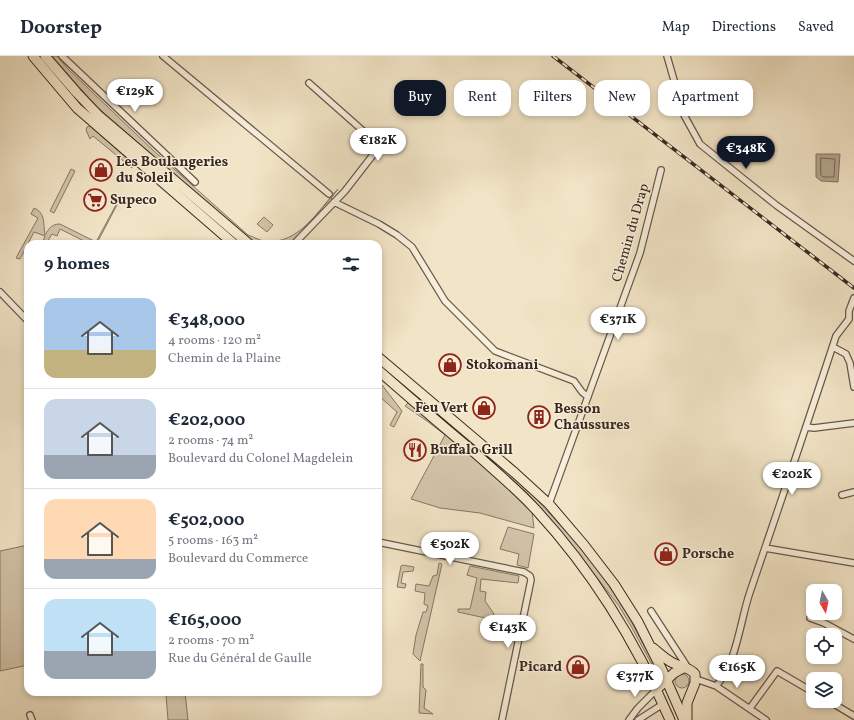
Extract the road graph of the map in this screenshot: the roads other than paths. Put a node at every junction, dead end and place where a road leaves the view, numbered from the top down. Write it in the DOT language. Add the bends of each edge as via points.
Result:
graph roads {
  1 [pos="33,56"];
  2 [pos="45,56"];
  3 [pos="62,56"];
  4 [pos="163,56"];
  5 [pos="667,56"];
  6 [pos="309,83"];
  7 [pos="661,170"];
  8 [pos="195,182"];
  9 [pos="329,194"];
  10 [pos="334,202"];
  11 [pos="229,240"];
  12 [pos="244,240"];
  13 [pos="298,240"];
  14 [pos="854,261"];
  15 [pos="0,292"];
  16 [pos="854,298"];
  17 [pos="24,316"];
  18 [pos="852,319"];
  19 [pos="833,347"];
  20 [pos="382,360"];
  21 [pos="382,373"];
  22 [pos="854,387"];
  23 [pos="588,397"];
  24 [pos="854,423"];
  25 [pos="806,427"];
  26 [pos="854,492"];
  27 [pos="842,494"];
  28 [pos="549,504"];
  29 [pos="382,543"];
  30 [pos="765,548"];
  31 [pos="854,563"];
  32 [pos="650,611"];
  33 [pos="816,620"];
  34 [pos="854,639"];
  35 [pos="650,646"];
  36 [pos="686,668"];
  37 [pos="667,681"];
  38 [pos="695,683"];
  39 [pos="716,686"];
  40 [pos="806,688"];
  41 [pos="656,690"];
  42 [pos="674,697"];
  43 [pos="663,704"];
  44 [pos="750,708"];
  45 [pos="841,708"];
  46 [pos="854,716"];
  47 [pos="502,720"];
  48 [pos="629,720"];
  49 [pos="638,720"];
  50 [pos="670,720"];
  51 [pos="685,720"];
  52 [pos="766,720"];
  1 -- 11 [label="main road" via="77,108"];
  2 -- 12 [label="main road" via="99,116"];
  3 -- 8 [label="street"];
  4 -- 9 [label="street"];
  5 -- 14 [label="street" via="684,115 700,144 776,205"];
  6 -- 10 [label="street" via="370,137 376,151"];
  7 -- 23 [label="street, Chemin du Drap" via="640,253"];
  10 -- 13 [label="street"];
  10 -- 23 [label="street" via="379,224 412,247 445,301 495,351 574,381"];
  15 -- 17 [label="street"];
  16 -- 18 [label="street" via="850,311"];
  18 -- 19 [label="street" via="836,336"];
  19 -- 22 [label="street" via="846,354"];
  19 -- 25 [label="street"];
  20 -- 28 [label="main road"];
  21 -- 41 [label="main road" via="537,510 602,592"];
  23 -- 28 [label="street, Chemin du Drap"];
  24 -- 25 [label="street"];
  25 -- 30 [label="street"];
  26 -- 27 [label="street"];
  28 -- 35 [label="main road" via="614,584"];
  29 -- 47 [label="street" via="524,572 530,576"];
  30 -- 31 [label="street"];
  30 -- 39 [label="street" via="747,600 736,648"];
  32 -- 36 [label="street"];
  33 -- 34 [label="street"];
  35 -- 36 [label="main road" via="668,661"];
  35 -- 37 [label="main road"];
  36 -- 37 [label="main road" via="674,673"];
  36 -- 38 [label="main road" via="695,674"];
  37 -- 41 [label="main road"];
  37 -- 42 [label="main road"];
  38 -- 39 [label="street"];
  38 -- 42 [label="main road"];
  38 -- 51 [label="main road" via="687,703"];
  39 -- 44 [label="street"];
  40 -- 44 [label="street" via="777,671"];
  41 -- 43 [label="main road"];
  41 -- 48 [label="street"];
  42 -- 43 [label="main road"];
  42 -- 51 [label="main road"];
  43 -- 49 [label="street"];
  43 -- 50 [label="main road"];
  44 -- 52 [label="street"];
  45 -- 46 [label="street"];
}
